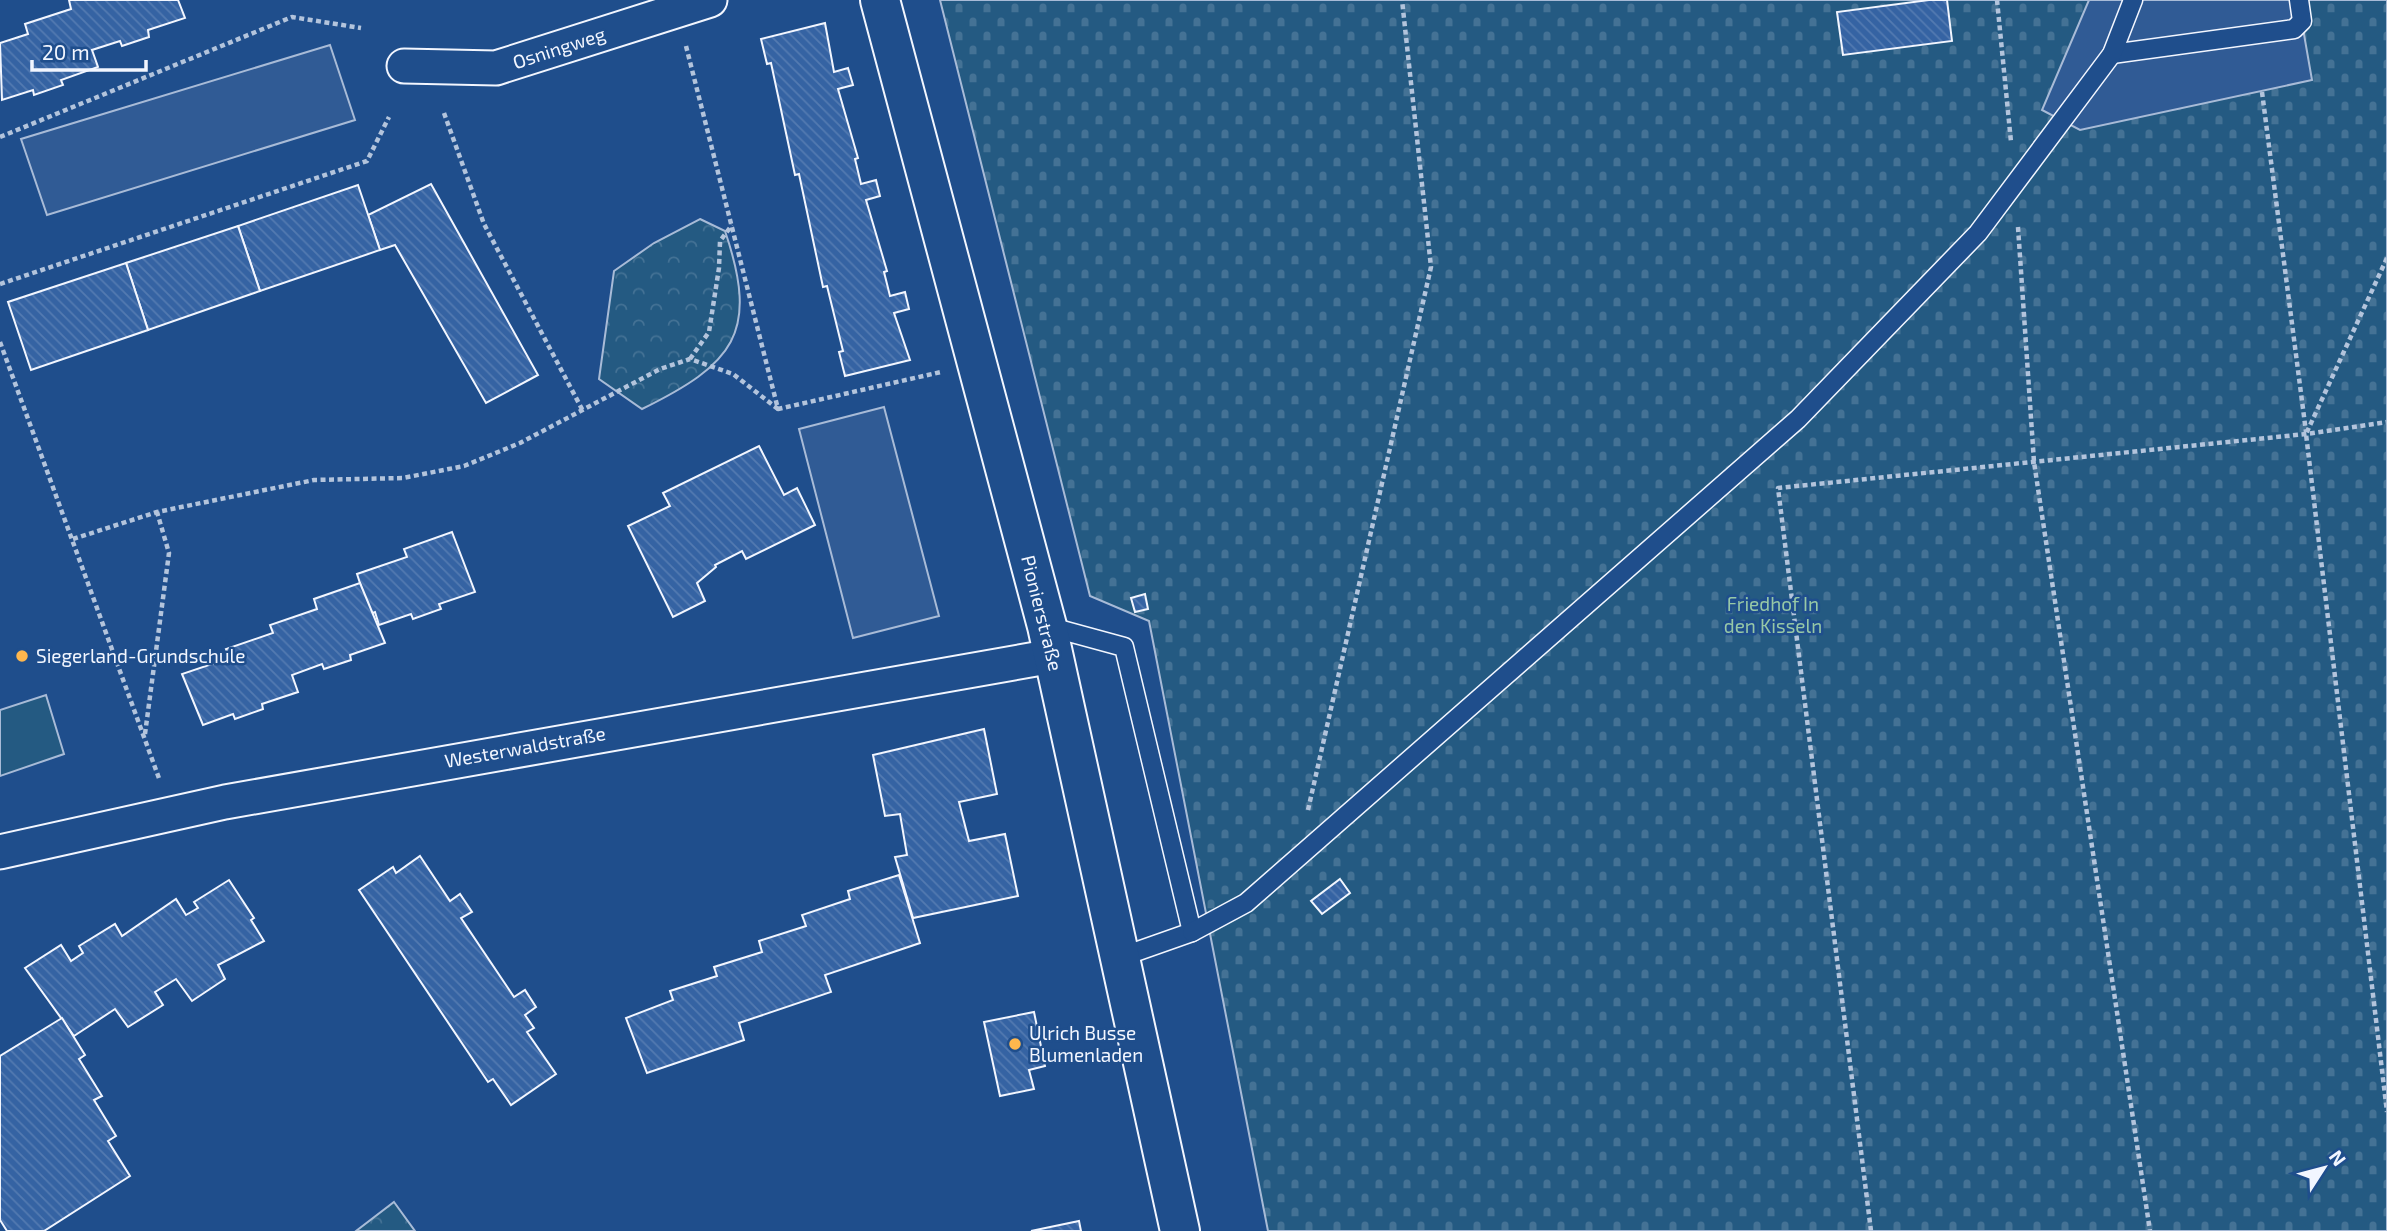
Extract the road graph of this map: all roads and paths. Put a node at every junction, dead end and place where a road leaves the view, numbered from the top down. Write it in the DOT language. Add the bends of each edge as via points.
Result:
graph roads {
  1 [pos="710,0"];
  2 [pos="880,0"];
  3 [pos="1402,0"];
  4 [pos="1997,0"];
  5 [pos="2133,0"];
  6 [pos="2299,0"];
  7 [pos="361,28"];
  8 [pos="684,36"];
  9 [pos="2112,54"];
  10 [pos="404,66"];
  11 [pos="2262,92"];
  12 [pos="444,113"];
  13 [pos="389,117"];
  14 [pos="0,137"];
  15 [pos="2015,186"];
  16 [pos="732,225"];
  17 [pos="2387,258"];
  18 [pos="0,284"];
  19 [pos="0,342"];
  20 [pos="690,359"];
  21 [pos="945,371"];
  22 [pos="778,409"];
  23 [pos="583,411"];
  24 [pos="2387,422"];
  25 [pos="2306,434"];
  26 [pos="2034,462"];
  27 [pos="157,512"];
  28 [pos="74,539"];
  29 [pos="1050,641"];
  30 [pos="145,734"];
  31 [pos="160,781"];
  32 [pos="0,852"];
  33 [pos="1297,858"];
  34 [pos="1192,932"];
  35 [pos="1121,957"];
  36 [pos="2387,1112"];
  37 [pos="1180,1231"];
  38 [pos="1871,1231"];
  39 [pos="2150,1231"];
  1 -- 10 [label="street, Osningweg" via="496,68"];
  2 -- 29 [label="street, Pionierstraße"];
  3 -- 33 [label="path" via="1432,267"];
  4 -- 15 [label="path"];
  5 -- 9 [label="lane"];
  6 -- 9 [label="lane" via="2302,21 2294,29"];
  7 -- 14 [label="path" via="292,18"];
  8 -- 16 [label="path"];
  9 -- 15 [label="lane"];
  11 -- 25 [label="path"];
  12 -- 23 [label="path" via="484,224"];
  13 -- 18 [label="path" via="367,162"];
  15 -- 26 [label="path"];
  15 -- 33 [label="lane" via="1979,233 1798,419"];
  16 -- 20 [label="path" via="720,241 709,332"];
  16 -- 22 [label="path"];
  17 -- 25 [label="path"];
  19 -- 28 [label="path"];
  20 -- 22 [label="path" via="733,374"];
  20 -- 23 [label="path" via="660,369"];
  21 -- 22 [label="path"];
  23 -- 27 [label="path" via="464,467 403,478 314,480"];
  24 -- 25 [label="path"];
  25 -- 26 [label="path"];
  25 -- 36 [label="path"];
  26 -- 38 [label="path" via="1778,488"];
  26 -- 39 [label="path"];
  27 -- 28 [label="path"];
  27 -- 30 [label="path" via="169,553"];
  28 -- 30 [label="path"];
  29 -- 32 [label="street, Westerwaldstraße" via="225,802"];
  29 -- 34 [label="lane" via="1124,646"];
  29 -- 35 [label="street, Pionierstraße"];
  30 -- 31 [label="path"];
  33 -- 34 [label="lane" via="1247,903"];
  34 -- 35 [label="lane"];
  35 -- 37 [label="street, Pionierstraße"];
}
